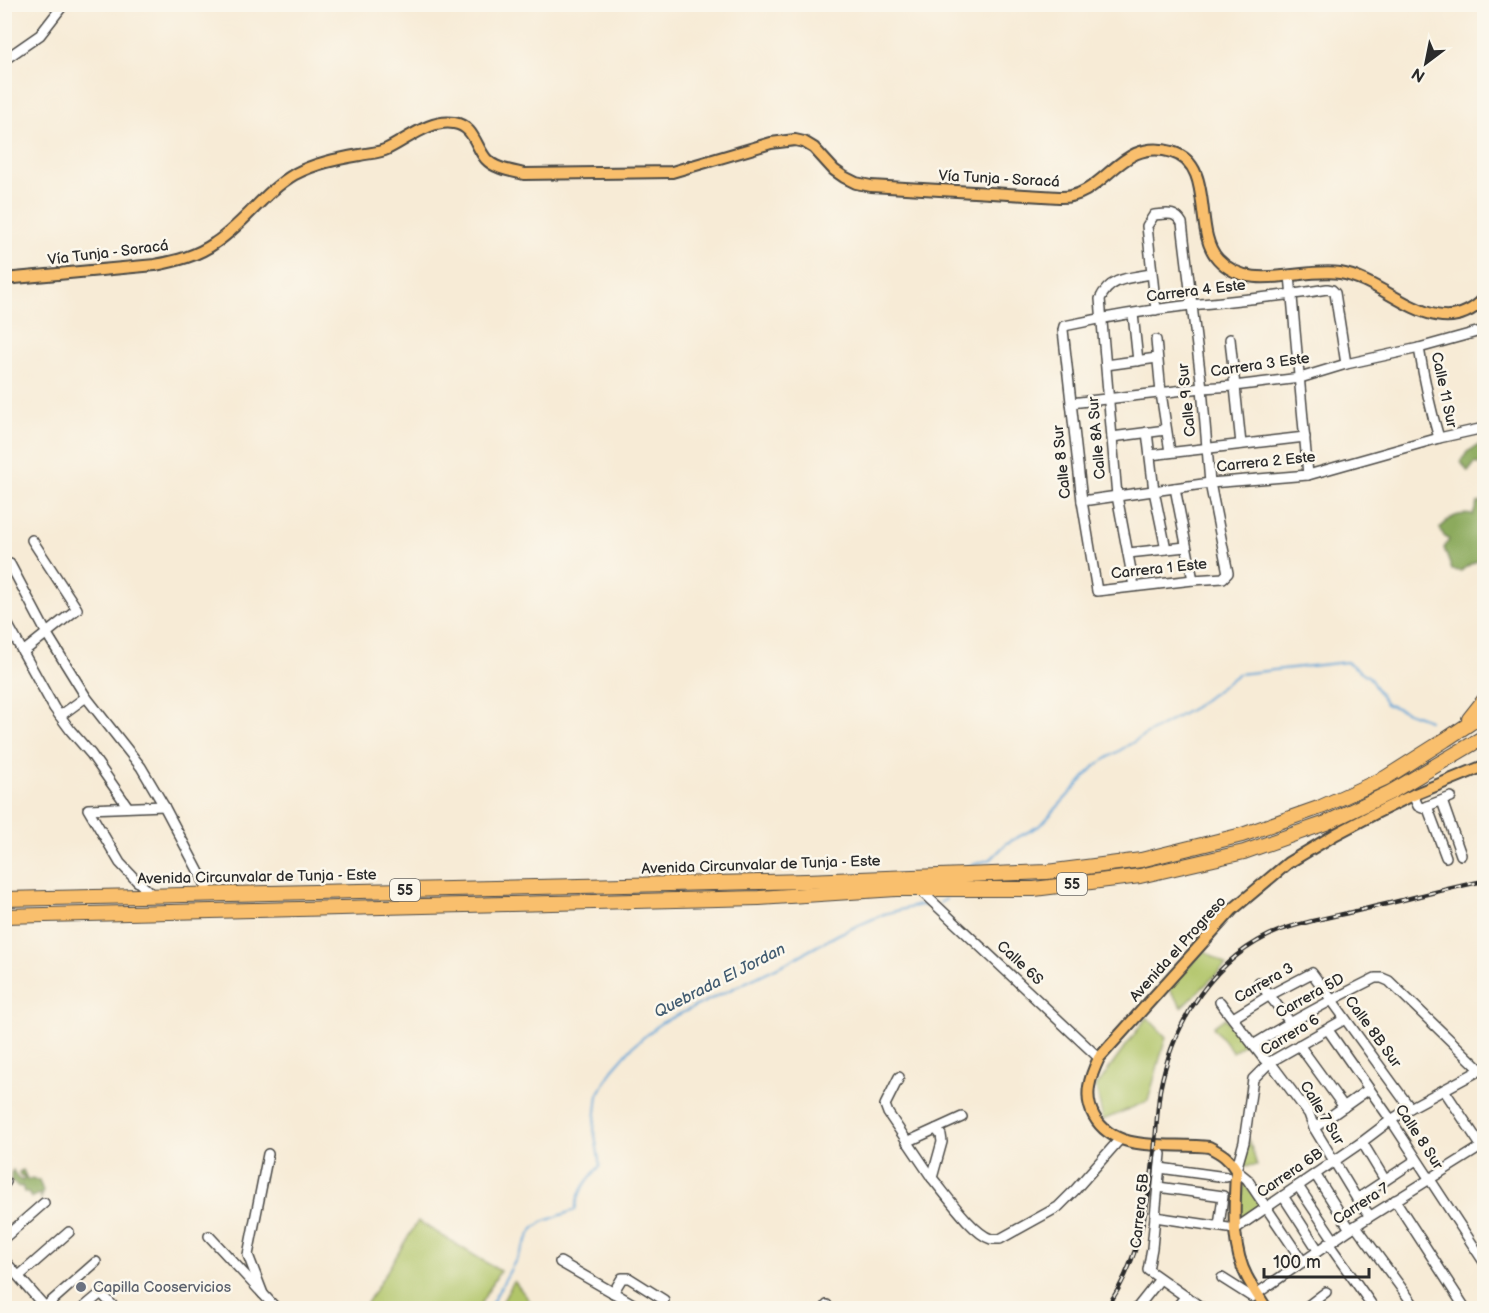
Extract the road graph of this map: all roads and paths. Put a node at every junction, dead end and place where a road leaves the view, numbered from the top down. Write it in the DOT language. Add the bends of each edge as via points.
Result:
graph roads {
  1 [pos="64,4"];
  2 [pos="4,60"];
  3 [pos="1328,272"];
  4 [pos="1152,274"];
  5 [pos="1290,275"];
  6 [pos="4,279"];
  7 [pos="1331,291"];
  8 [pos="1292,295"];
  9 [pos="1485,298"];
  10 [pos="1191,305"];
  11 [pos="1156,310"];
  12 [pos="1133,314"];
  13 [pos="1101,318"];
  14 [pos="1063,330"];
  15 [pos="1485,330"];
  16 [pos="1230,339"];
  17 [pos="1156,340"];
  18 [pos="1419,348"];
  19 [pos="1157,358"];
  20 [pos="1138,361"];
  21 [pos="1346,364"];
  22 [pos="1106,365"];
  23 [pos="1300,378"];
  24 [pos="1234,386"];
  25 [pos="1202,388"];
  26 [pos="1161,393"];
  27 [pos="1108,400"];
  28 [pos="1071,403"];
  29 [pos="1485,428"];
  30 [pos="1167,430"];
  31 [pos="1147,432"];
  32 [pos="1112,437"];
  33 [pos="1305,437"];
  34 [pos="1439,438"];
  35 [pos="1241,444"];
  36 [pos="1207,448"];
  37 [pos="1170,452"];
  38 [pos="1150,455"];
  39 [pos="1308,475"];
  40 [pos="1210,483"];
  41 [pos="1175,488"];
  42 [pos="1154,491"];
  43 [pos="1117,496"];
  44 [pos="1082,501"];
  45 [pos="32,540"];
  46 [pos="1186,547"];
  47 [pos="1166,549"];
  48 [pos="1128,553"];
  49 [pos="10,564"];
  50 [pos="1223,578"];
  51 [pos="1193,580"];
  52 [pos="1134,586"];
  53 [pos="1097,591"];
  54 [pos="4,618"];
  55 [pos="47,634"];
  56 [pos="23,652"];
  57 [pos="86,697"];
  58 [pos="1485,700"];
  59 [pos="1485,714"];
  60 [pos="60,716"];
  61 [pos="1485,737"];
  62 [pos="1445,740"];
  63 [pos="1485,766"];
  64 [pos="1413,795"];
  65 [pos="164,806"];
  66 [pos="1427,806"];
  67 [pos="128,807"];
  68 [pos="1461,855"];
  69 [pos="1446,857"];
  70 [pos="920,890"];
  71 [pos="210,895"];
  72 [pos="154,896"];
  73 [pos="4,899"];
  74 [pos="4,916"];
  75 [pos="1312,973"];
  76 [pos="1259,982"];
  77 [pos="1270,995"];
  78 [pos="1331,1000"];
  79 [pos="1220,1002"];
  80 [pos="1233,1018"];
  81 [pos="1345,1019"];
  82 [pos="1290,1022"];
  83 [pos="1328,1030"];
  84 [pos="1299,1045"];
  85 [pos="1253,1046"];
  86 [pos="1099,1058"];
  87 [pos="1270,1062"];
  88 [pos="1484,1070"];
  89 [pos="899,1077"];
  90 [pos="1369,1089"];
  91 [pos="1444,1090"];
  92 [pos="1344,1107"];
  93 [pos="1410,1108"];
  94 [pos="962,1117"];
  95 [pos="1391,1120"];
  96 [pos="1314,1128"];
  97 [pos="936,1129"];
  98 [pos="1120,1139"];
  99 [pos="907,1142"];
  100 [pos="1362,1142"];
  101 [pos="1483,1146"];
  102 [pos="268,1154"];
  103 [pos="1161,1154"];
  104 [pos="1416,1160"];
  105 [pos="1334,1161"];
  106 [pos="1160,1168"];
  107 [pos="1236,1170"];
  108 [pos="1315,1174"];
  109 [pos="1226,1177"];
  110 [pos="932,1178"];
  111 [pos="1429,1179"];
  112 [pos="1385,1180"];
  113 [pos="1298,1186"];
  114 [pos="1158,1187"];
  115 [pos="1283,1196"];
  116 [pos="1357,1199"];
  117 [pos="1395,1200"];
  118 [pos="44,1203"];
  119 [pos="1265,1208"];
  120 [pos="1370,1216"];
  121 [pos="1155,1217"];
  122 [pos="1220,1226"];
  123 [pos="1353,1227"];
  124 [pos="1235,1229"];
  125 [pos="69,1232"];
  126 [pos="209,1236"];
  127 [pos="4,1238"];
  128 [pos="1331,1241"];
  129 [pos="1318,1250"];
  130 [pos="4,1260"];
  131 [pos="96,1262"];
  132 [pos="560,1262"];
  133 [pos="1303,1262"];
  134 [pos="1485,1262"];
  135 [pos="19,1276"];
  136 [pos="1222,1278"];
  137 [pos="1160,1279"];
  138 [pos="1326,1292"];
  139 [pos="613,1293"];
  140 [pos="263,1294"];
  141 [pos="1258,1294"];
  142 [pos="1185,1297"];
  143 [pos="664,1300"];
  144 [pos="1372,1305"];
  145 [pos="45,1308"];
  146 [pos="83,1308"];
  147 [pos="115,1308"];
  148 [pos="276,1308"];
  149 [pos="640,1308"];
  150 [pos="1137,1308"];
  151 [pos="1176,1308"];
  152 [pos="1202,1308"];
  153 [pos="1266,1308"];
  154 [pos="1305,1308"];
  155 [pos="1361,1308"];
  156 [pos="1416,1308"];
  157 [pos="1465,1308"];
  1 -- 2 [label="street" via="40,34"];
  3 -- 5 [label="main road, Vía Tunja - Soracá"];
  3 -- 7 [label="street"];
  3 -- 9 [label="main road, Vía Tunja - Soracá" via="1361,279 1411,306 1444,316 1470,310"];
  4 -- 10 [label="street, Calle 9 Sur" via="1147,226 1154,215 1172,213 1182,223"];
  4 -- 11 [label="street"];
  4 -- 13 [label="street, Calle 8A Sur" via="1119,279 1108,288 1100,299"];
  5 -- 6 [label="main road, Vía Tunja - Soracá" via="1244,276 1218,260 1206,236 1199,182 1193,168 1185,159 1161,150 1124,159 1091,186 1068,198 856,183 834,170 814,148 795,140 771,143 672,172 524,174 504,170 487,160 469,129 447,122 433,125 385,150 317,163 293,175 215,244 174,262"];
  5 -- 8 [label="street"];
  7 -- 8 [label="street, Carrera 4 Este"];
  7 -- 21 [label="street"];
  8 -- 10 [label="street, Carrera 4 Este"];
  8 -- 23 [label="street"];
  10 -- 11 [label="street, Carrera 4 Este"];
  10 -- 25 [label="street, Calle 9 Sur"];
  11 -- 12 [label="street, Carrera 4 Este"];
  12 -- 13 [label="street, Carrera 4 Este"];
  12 -- 20 [label="street"];
  13 -- 14 [label="street, Carrera 4 Este" via="1064,326"];
  13 -- 22 [label="street, Calle 8A Sur"];
  14 -- 28 [label="street, Calle 8 Sur"];
  15 -- 18 [label="street, Carrera 3 Este"];
  16 -- 24 [label="street"];
  17 -- 19 [label="street"];
  18 -- 21 [label="street, Carrera 3 Este"];
  18 -- 34 [label="street, Calle 11 Sur"];
  19 -- 20 [label="street"];
  19 -- 26 [label="street"];
  20 -- 22 [label="street"];
  21 -- 23 [label="street, Carrera 3 Este"];
  22 -- 27 [label="street, Calle 8A Sur"];
  23 -- 24 [label="street, Carrera 3 Este"];
  23 -- 33 [label="street"];
  24 -- 25 [label="street, Carrera 3 Este"];
  24 -- 35 [label="street"];
  25 -- 26 [label="street, Carrera 3 Este"];
  25 -- 36 [label="street, Calle 9 Sur"];
  26 -- 27 [label="street, Carrera 3 Este"];
  26 -- 30 [label="street"];
  27 -- 28 [label="street, Carrera 3 Este"];
  27 -- 32 [label="street, Calle 8A Sur"];
  28 -- 44 [label="street, Calle 8 Sur"];
  29 -- 34 [label="street, Carrera 2 Este"];
  30 -- 31 [label="street"];
  30 -- 37 [label="street"];
  31 -- 32 [label="street"];
  31 -- 38 [label="street"];
  32 -- 43 [label="street, Calle 8A Sur"];
  33 -- 35 [label="street"];
  33 -- 39 [label="street"];
  34 -- 39 [label="street, Carrera 2 Este"];
  35 -- 36 [label="street"];
  36 -- 37 [label="street"];
  36 -- 40 [label="street, Calle 9 Sur"];
  37 -- 38 [label="street"];
  38 -- 42 [label="street"];
  39 -- 40 [label="street, Carrera 2 Este"];
  40 -- 41 [label="street, Carrera 2 Este"];
  40 -- 50 [label="street, Calle 9 Sur" via="1228,570"];
  41 -- 42 [label="street, Carrera 2 Este"];
  41 -- 46 [label="street"];
  42 -- 43 [label="street, Carrera 2 Este"];
  42 -- 47 [label="street"];
  43 -- 44 [label="street, Carrera 2 Este"];
  43 -- 48 [label="street, Calle 8A Sur"];
  44 -- 53 [label="street, Calle 8 Sur"];
  45 -- 55 [label="street" via="77,609"];
  46 -- 47 [label="street"];
  46 -- 51 [label="street"];
  47 -- 48 [label="street"];
  48 -- 52 [label="street, Calle 8A Sur"];
  49 -- 55 [label="street"];
  50 -- 51 [label="street, Carrera 1 Este"];
  51 -- 52 [label="street, Carrera 1 Este"];
  52 -- 53 [label="street, Carrera 1 Este"];
  54 -- 56 [label="street"];
  55 -- 56 [label="street"];
  55 -- 57 [label="street"];
  56 -- 60 [label="street"];
  57 -- 60 [label="street"];
  57 -- 65 [label="street" via="141,767"];
  58 -- 62 [label="highway"];
  59 -- 62 [label="highway, Avenida Circunvalar de Tunja - Este / 55"];
  60 -- 67 [label="street"];
  61 -- 70 [label="highway, Avenida Circunvalar de Tunja - Este / 55" via="1391,792 1326,823 1244,852 1140,876 1070,885"];
  62 -- 71 [label="highway, Avenida Circunvalar de Tunja - Este / 55" via="1385,778 1321,807 1242,835 1141,860 1047,872"];
  63 -- 64 [label="main road, Avenida el Progreso"];
  64 -- 66 [label="street" via="1418,806"];
  64 -- 86 [label="main road, Avenida el Progreso" via="1288,863 1232,910"];
  65 -- 67 [label="street"];
  65 -- 71 [label="street"];
  66 -- 68 [label="street" via="1447,799"];
  66 -- 69 [label="street"];
  67 -- 72 [label="street" via="88,809 120,862"];
  70 -- 74 [label="highway, Avenida Circunvalar de Tunja - Este / 55" via="759,898"];
  70 -- 86 [label="street, Calle 6S"];
  71 -- 72 [label="highway, Avenida Circunvalar de Tunja - Este / 55"];
  72 -- 73 [label="highway, Avenida Circunvalar de Tunja - Este / 55"];
  75 -- 77 [label="street, Carrera 3"];
  75 -- 78 [label="street, Calle 8B Sur"];
  76 -- 77 [label="street"];
  77 -- 80 [label="street, Carrera 3"];
  77 -- 82 [label="street"];
  78 -- 81 [label="street, Calle 8B Sur"];
  78 -- 82 [label="street, Carrera 5D"];
  78 -- 88 [label="street, Carrera 5D" via="1375,978 1389,981"];
  79 -- 80 [label="street, Calle 7 Sur"];
  80 -- 85 [label="street, Calle 7 Sur"];
  81 -- 83 [label="street, Carrera 6"];
  81 -- 93 [label="street, Calle 8B Sur"];
  82 -- 85 [label="street, Carrera 5D"];
  83 -- 84 [label="street, Carrera 6"];
  83 -- 90 [label="street, Calle 8 Sur"];
  84 -- 87 [label="street, Carrera 6"];
  84 -- 92 [label="street"];
  85 -- 87 [label="street, Calle 7 Sur"];
  86 -- 98 [label="main road, Avenida el Progreso" via="1088,1085 1089,1104 1097,1122"];
  87 -- 96 [label="street, Calle 7 Sur" via="1309,1114"];
  87 -- 107 [label="street, Carrera 6" via="1253,1079"];
  88 -- 91 [label="street"];
  89 -- 99 [label="street" via="885,1105"];
  90 -- 92 [label="street"];
  90 -- 95 [label="street, Calle 8 Sur"];
  91 -- 93 [label="street"];
  91 -- 101 [label="street"];
  92 -- 96 [label="street"];
  93 -- 95 [label="street"];
  94 -- 97 [label="street"];
  95 -- 100 [label="street, Carrera 6B"];
  95 -- 104 [label="street, Calle 8 Sur"];
  96 -- 105 [label="street, Calle 7 Sur"];
  97 -- 99 [label="street"];
  97 -- 110 [label="street" via="942,1142"];
  98 -- 107 [label="main road, Avenida el Progreso" via="1209,1147 1221,1152"];
  98 -- 110 [label="street" via="1058,1208 1000,1239 982,1234"];
  99 -- 110 [label="street"];
  100 -- 105 [label="street, Carrera 6B"];
  100 -- 112 [label="street"];
  101 -- 111 [label="street, Carrera 7"];
  102 -- 140 [label="street" via="248,1255"];
  103 -- 106 [label="street, Carrera 5B"];
  104 -- 111 [label="street, Calle 8 Sur"];
  104 -- 112 [label="street"];
  105 -- 108 [label="street, Carrera 6B"];
  105 -- 116 [label="street, Calle 7 Sur"];
  106 -- 109 [label="street"];
  106 -- 114 [label="street, Carrera 5B"];
  107 -- 119 [label="street" via="1247,1179"];
  107 -- 124 [label="main road"];
  108 -- 113 [label="street, Carrera 6B"];
  108 -- 123 [label="street"];
  111 -- 117 [label="street, Carrera 7"];
  111 -- 134 [label="street, Calle 8 Sur"];
  112 -- 116 [label="street"];
  113 -- 115 [label="street, Carrera 6B"];
  113 -- 128 [label="street"];
  114 -- 121 [label="street, Carrera 5B"];
  114 -- 122 [label="street" via="1223,1196"];
  115 -- 119 [label="street, Carrera 6B"];
  115 -- 129 [label="street"];
  116 -- 120 [label="street, Calle 7 Sur"];
  117 -- 120 [label="street, Carrera 7"];
  117 -- 157 [label="street"];
  118 -- 127 [label="street"];
  119 -- 124 [label="street, Carrera 6B"];
  119 -- 133 [label="street"];
  120 -- 123 [label="street, Carrera 7"];
  121 -- 122 [label="street"];
  121 -- 137 [label="street, Carrera 5B" via="1148,1270"];
  122 -- 124 [label="street"];
  123 -- 128 [label="street, Carrera 7"];
  123 -- 156 [label="street"];
  124 -- 141 [label="main road" via="1241,1262"];
  125 -- 135 [label="street"];
  126 -- 140 [label="street"];
  128 -- 129 [label="street, Carrera 7"];
  128 -- 144 [label="street"];
  129 -- 133 [label="street, Carrera 7"];
  130 -- 135 [label="street"];
  131 -- 145 [label="street"];
  132 -- 139 [label="street"];
  133 -- 141 [label="street, Carrera 7"];
  135 -- 145 [label="street"];
  136 -- 141 [label="street" via="1252,1297"];
  137 -- 142 [label="street"];
  137 -- 150 [label="street"];
  138 -- 154 [label="street"];
  139 -- 143 [label="street" via="626,1277"];
  139 -- 149 [label="street"];
  140 -- 148 [label="street"];
  141 -- 153 [label="main road"];
  142 -- 151 [label="street"];
  142 -- 152 [label="street"];
  144 -- 155 [label="street"];
  146 -- 147 [label="street" via="102,1293"];
}
